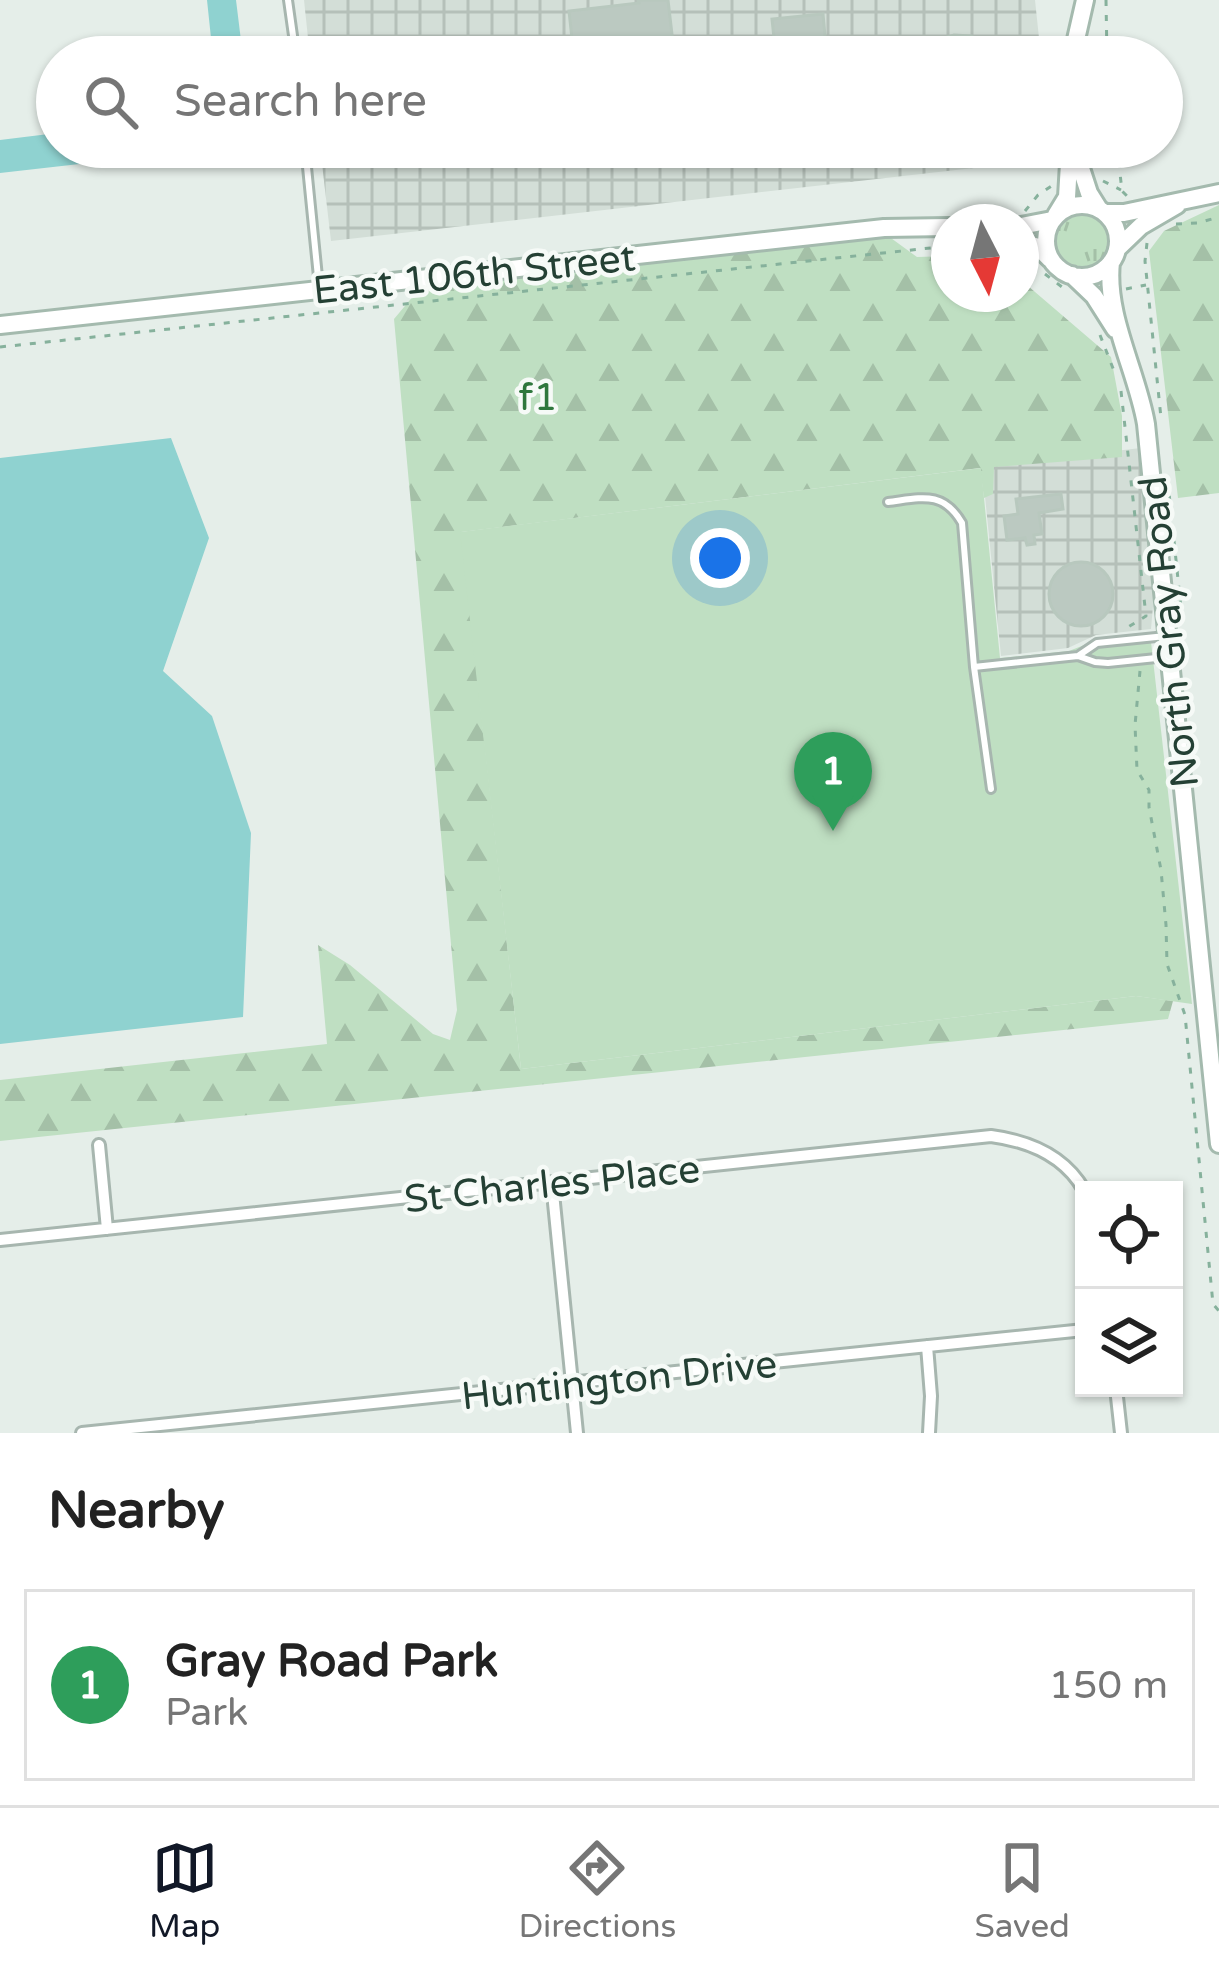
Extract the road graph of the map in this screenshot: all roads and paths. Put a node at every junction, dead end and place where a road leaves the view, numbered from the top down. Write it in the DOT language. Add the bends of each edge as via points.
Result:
graph roads {
  1 [pos="288,0"];
  2 [pos="1084,0"];
  3 [pos="1106,0"];
  4 [pos="293,36"];
  5 [pos="1076,36"];
  6 [pos="1107,36"];
  7 [pos="307,168"];
  8 [pos="1070,168"];
  9 [pos="1080,168"];
  10 [pos="1119,168"];
  11 [pos="1098,178"];
  12 [pos="1059,182"];
  13 [pos="1122,191"];
  14 [pos="1219,193"];
  15 [pos="1183,201"];
  16 [pos="1132,202"];
  17 [pos="1030,204"];
  18 [pos="1102,211"];
  19 [pos="1054,217"];
  20 [pos="1219,218"];
  21 [pos="1039,220"];
  22 [pos="1171,225"];
  23 [pos="931,227"];
  24 [pos="931,249"];
  25 [pos="1039,249"];
  26 [pos="1114,255"];
  27 [pos="1046,265"];
  28 [pos="1069,283"];
  29 [pos="1148,285"];
  30 [pos="320,290"];
  31 [pos="1120,290"];
  32 [pos="0,325"];
  33 [pos="1095,325"];
  34 [pos="1123,339"];
  35 [pos="0,346"];
  36 [pos="888,502"];
  37 [pos="1168,636"];
  38 [pos="1128,640"];
  39 [pos="1078,656"];
  40 [pos="1170,656"];
  41 [pos="974,667"];
  42 [pos="991,789"];
  43 [pos="1185,1015"];
  44 [pos="1219,1144"];
  45 [pos="99,1145"];
  46 [pos="1077,1181"];
  47 [pos="551,1183"];
  48 [pos="107,1229"];
  49 [pos="0,1240"];
  50 [pos="1219,1311"];
  51 [pos="1075,1331"];
  52 [pos="927,1346"];
  53 [pos="573,1384"];
  54 [pos="1117,1397"];
  55 [pos="82,1433"];
  56 [pos="578,1433"];
  57 [pos="929,1433"];
  58 [pos="1121,1433"];
  1 -- 4 [label="lane"];
  2 -- 5 [label="street"];
  3 -- 6 [label="path"];
  7 -- 30 [label="lane"];
  8 -- 19 [label="street"];
  9 -- 18 [label="street"];
  10 -- 13 [label="path"];
  11 -- 13 [label="path"];
  12 -- 17 [label="path"];
  13 -- 16 [label="path"];
  14 -- 15 [label="street"];
  15 -- 18 [label="street"];
  15 -- 26 [label="street" via="1141,226"];
  18 -- 19 [label="street" via="1082,205"];
  18 -- 26 [label="street" via="1117,233"];
  19 -- 21 [label="street"];
  19 -- 27 [label="street"];
  20 -- 22 [label="path"];
  23 -- 30 [label="street, East 106th Street"];
  24 -- 35 [label="path"];
  25 -- 27 [label="street"];
  26 -- 28 [label="street"];
  26 -- 34 [label="street, North Gray Road" via="1109,281"];
  27 -- 28 [label="path"];
  27 -- 28 [label="street"];
  28 -- 34 [label="street, North Gray Road" via="1094,296"];
  29 -- 31 [label="path"];
  30 -- 32 [label="street, East 106th Street"];
  33 -- 38 [label="path" via="1125,408 1138,531 1146,616 1125,629"];
  34 -- 37 [label="street, North Gray Road" via="1142,395"];
  36 -- 41 [label="lane" via="942,501 962,523"];
  37 -- 38 [label="lane"];
  37 -- 40 [label="street, North Gray Road"];
  38 -- 39 [label="lane" via="1097,643"];
  39 -- 40 [label="lane" via="1108,663"];
  39 -- 41 [label="lane"];
  40 -- 44 [label="street, North Gray Road"];
  41 -- 42 [label="lane"];
  43 -- 50 [label="path"];
  45 -- 48 [label="street"];
  46 -- 47 [label="street, St Charles Place" via="1038,1146 991,1136"];
  47 -- 48 [label="street, St Charles Place"];
  47 -- 53 [label="street"];
  48 -- 49 [label="street, St Charles Place"];
  51 -- 52 [label="street, Huntington Drive"];
  52 -- 53 [label="street, Huntington Drive"];
  52 -- 57 [label="street"];
  53 -- 55 [label="street, Huntington Drive"];
  53 -- 56 [label="street"];
  54 -- 58 [label="street"];
}
